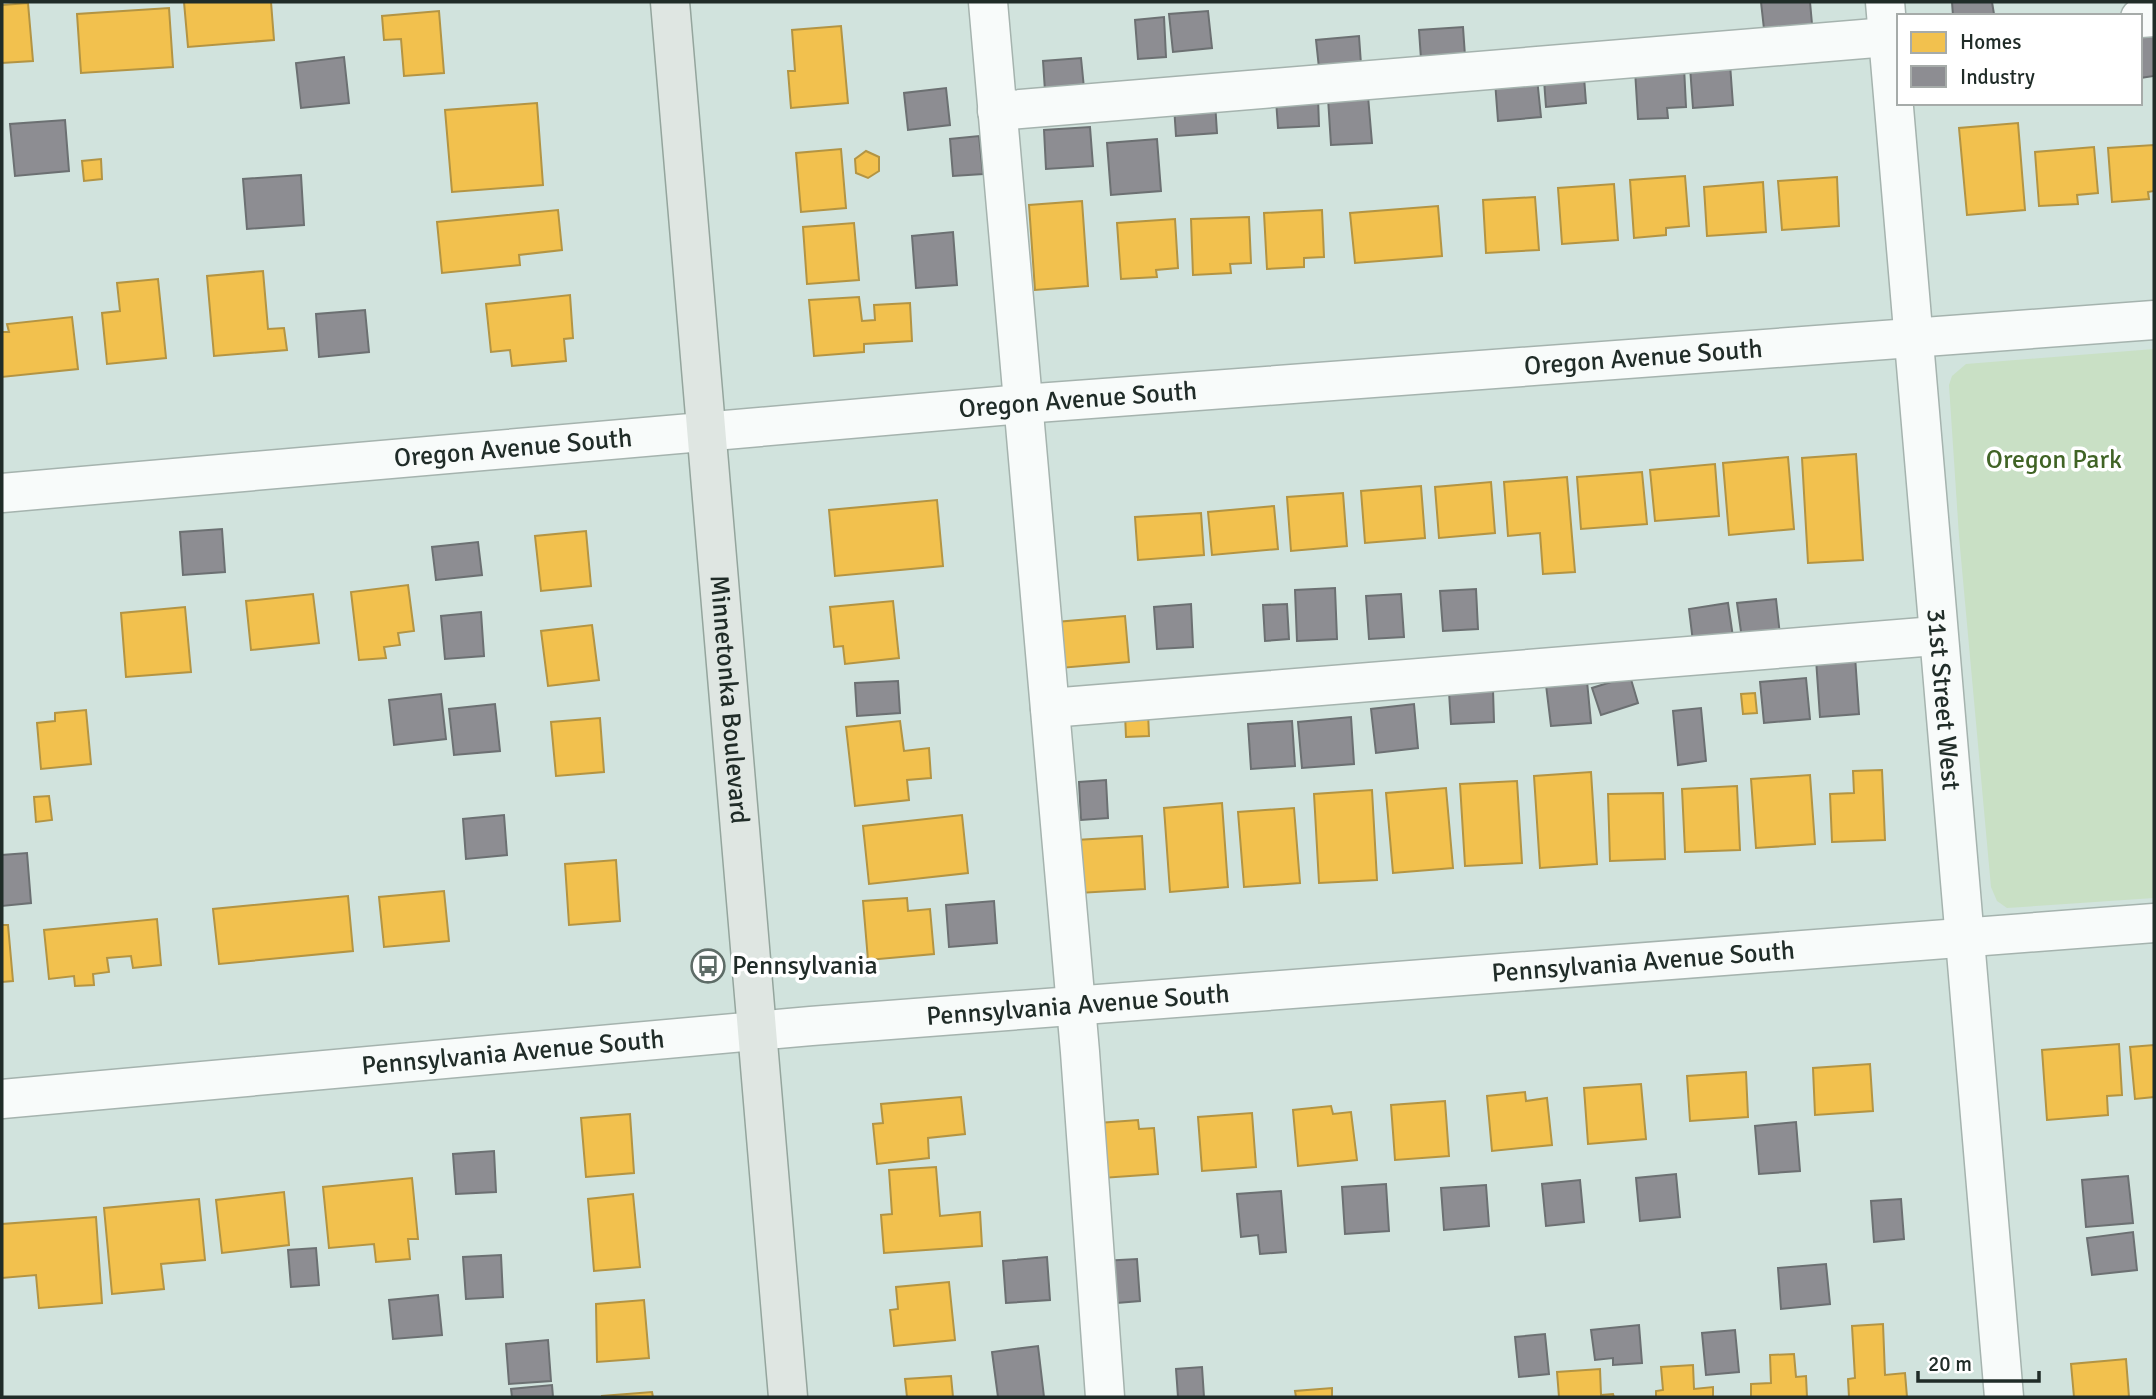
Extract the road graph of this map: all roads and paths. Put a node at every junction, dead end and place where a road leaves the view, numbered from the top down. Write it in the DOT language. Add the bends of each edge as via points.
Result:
graph roads {
  1 [pos="670,2"];
  2 [pos="988,2"];
  3 [pos="1891,25"];
  4 [pos="997,111"];
  5 [pos="2154,320"];
  6 [pos="1914,338"];
  7 [pos="1023,404"];
  8 [pos="708,430"];
  9 [pos="2,493"];
  10 [pos="1935,636"];
  11 [pos="1050,708"];
  12 [pos="2154,923"];
  13 [pos="1964,937"];
  14 [pos="1076,1008"];
  15 [pos="757,1031"];
  16 [pos="2,1099"];
  17 [pos="788,1397"];
  18 [pos="1105,1397"];
  19 [pos="2004,1397"];
  1 -- 8 [label="main road, Minnetonka Boulevard"];
  2 -- 4 [label="street"];
  3 -- 4 [label="street"];
  3 -- 6 [label="street, 31st Street West"];
  4 -- 7 [label="street"];
  5 -- 6 [label="street, Oregon Avenue South"];
  6 -- 7 [label="street, Oregon Avenue South"];
  6 -- 10 [label="street, 31st Street West"];
  7 -- 8 [label="street, Oregon Avenue South"];
  7 -- 11 [label="street"];
  8 -- 9 [label="street, Oregon Avenue South"];
  8 -- 15 [label="main road, Minnetonka Boulevard"];
  10 -- 11 [label="street"];
  10 -- 13 [label="street, 31st Street West"];
  11 -- 14 [label="street"];
  12 -- 13 [label="street, Pennsylvania Avenue South"];
  13 -- 14 [label="street, Pennsylvania Avenue South"];
  13 -- 19 [label="street, 31st Street West"];
  14 -- 15 [label="street, Pennsylvania Avenue South"];
  14 -- 18 [label="street"];
  15 -- 16 [label="street, Pennsylvania Avenue South"];
  15 -- 17 [label="main road, Minnetonka Boulevard"];
}
